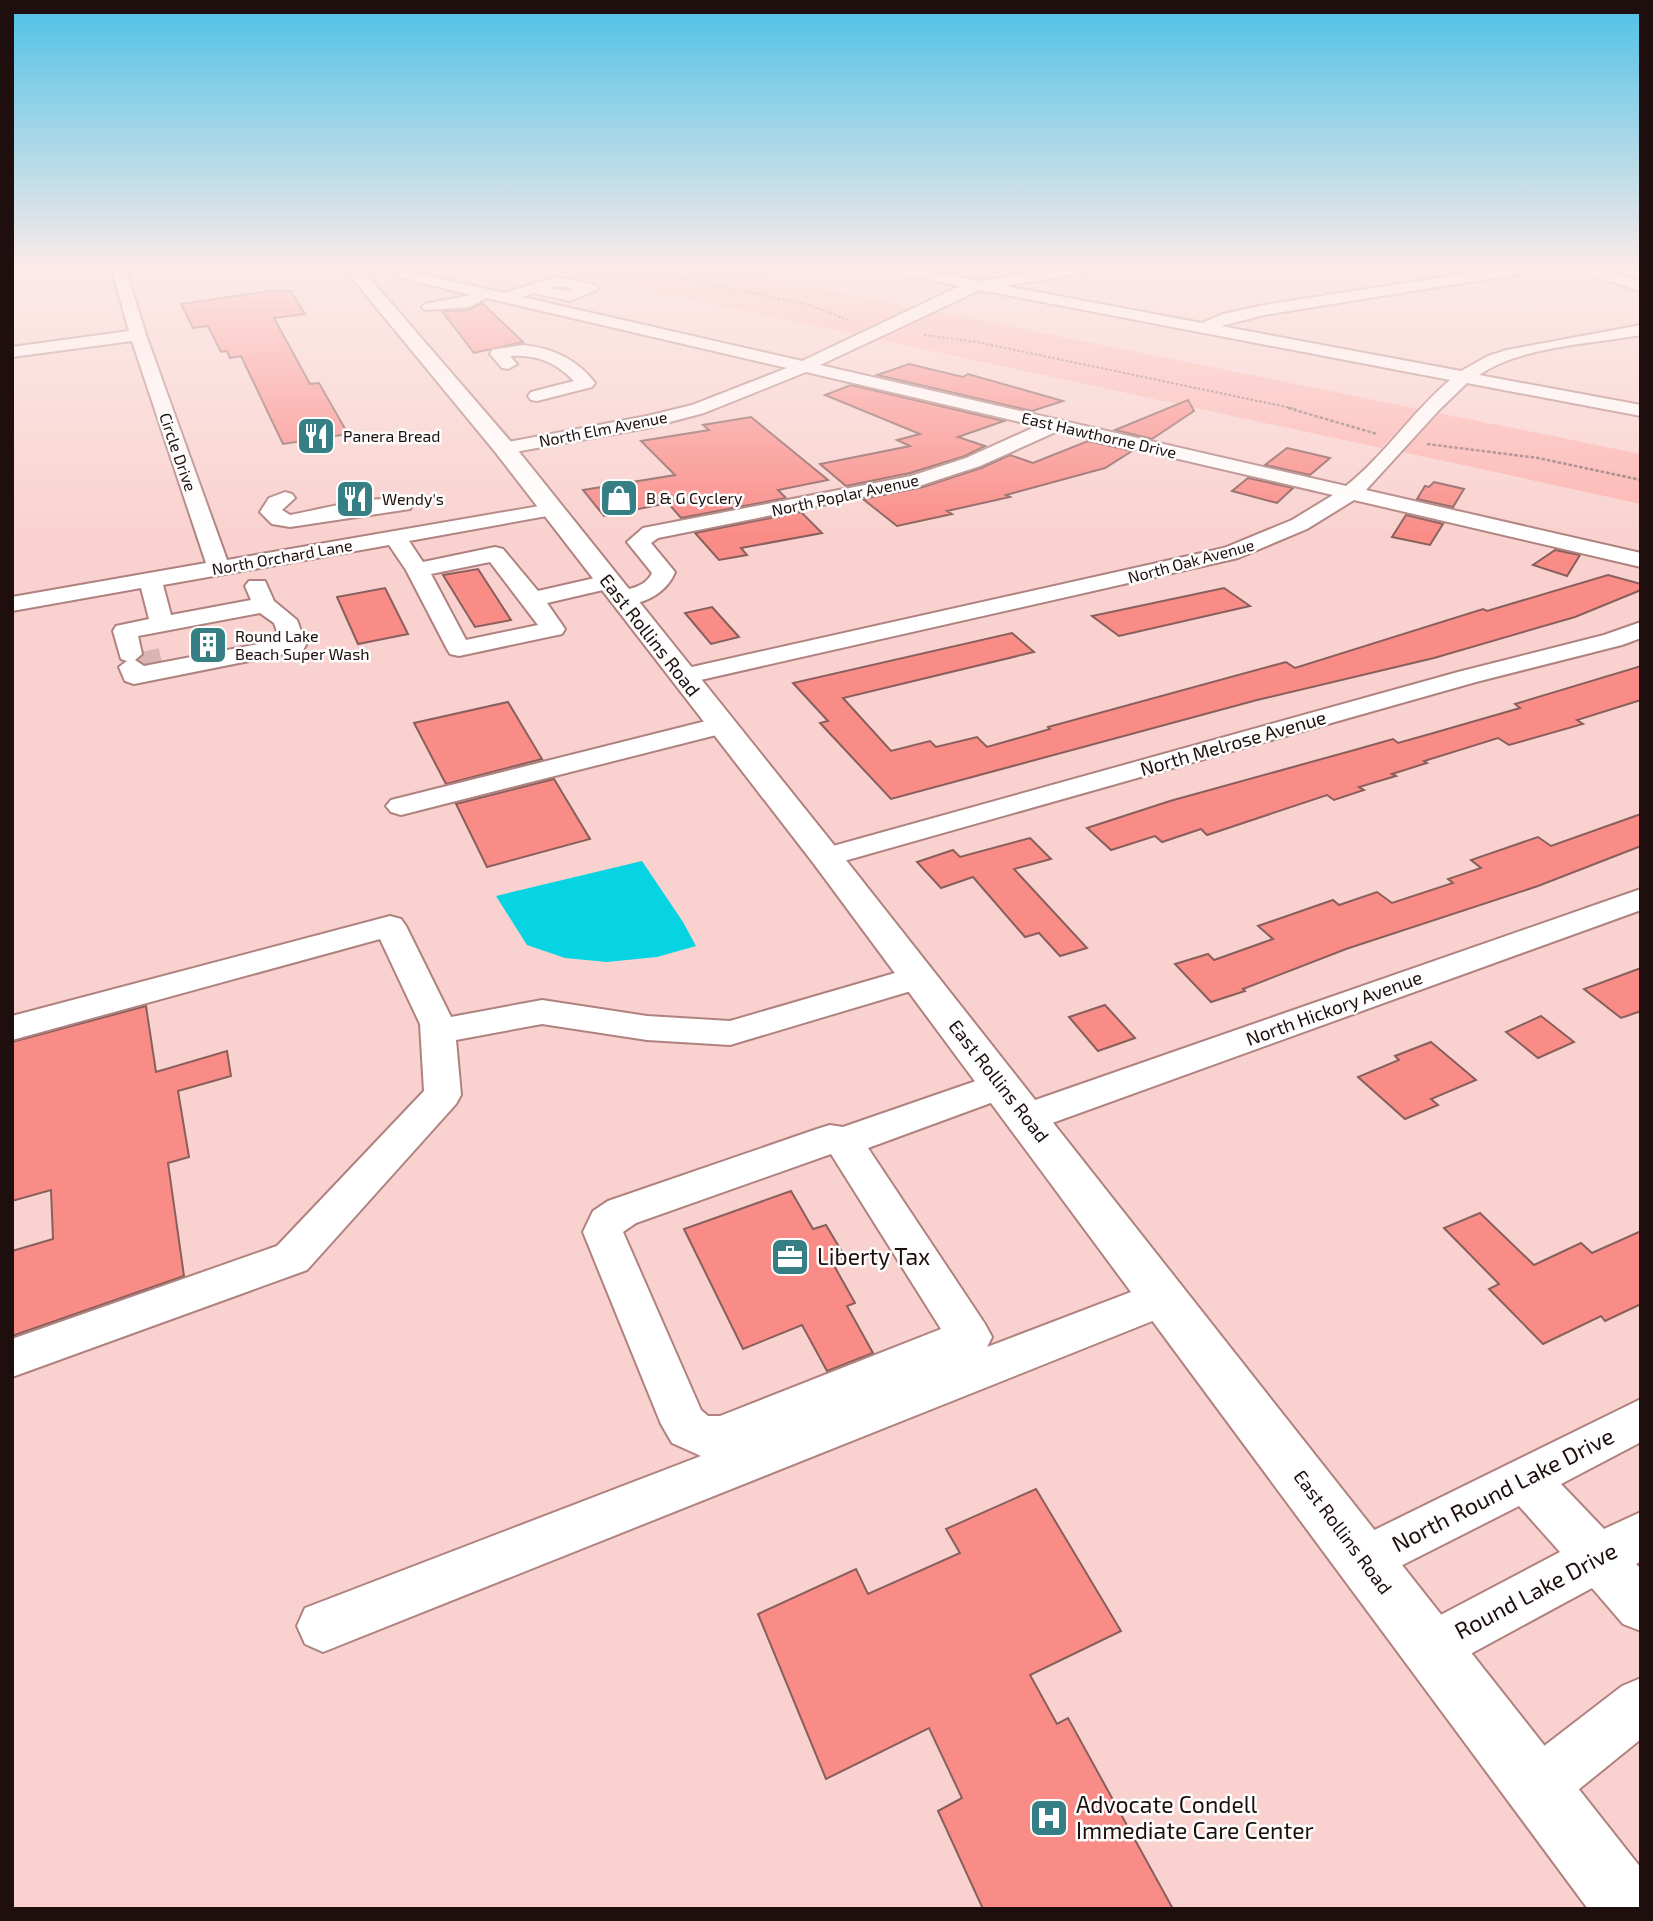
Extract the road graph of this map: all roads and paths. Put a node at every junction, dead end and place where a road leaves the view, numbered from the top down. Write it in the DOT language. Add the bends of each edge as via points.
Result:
graph roads {
  1 [pos="146,357"];
  2 [pos="436,357"];
  3 [pos="501,357"];
  4 [pos="551,357"];
  5 [pos="757,357"];
  6 [pos="823,357"];
  7 [pos="1047,357"];
  8 [pos="1356,357"];
  9 [pos="1507,357"];
  10 [pos="508,364"];
  11 [pos="802,367"];
  12 [pos="1464,377"];
  13 [pos="537,396"];
  14 [pos="1641,411"];
  15 [pos="1056,425"];
  16 [pos="1381,435"];
  17 [pos="1424,443"];
  18 [pos="504,449"];
  19 [pos="1641,480"];
  20 [pos="1350,492"];
  21 [pos="285,498"];
  22 [pos="403,505"];
  23 [pos="551,510"];
  24 [pos="395,537"];
  25 [pos="1641,559"];
  26 [pos="249,563"];
  27 [pos="219,568"];
  28 [pos="417,570"];
  29 [pos="150,580"];
  30 [pos="615,590"];
  31 [pos="532,599"];
  32 [pos="12,604"];
  33 [pos="264,605"];
  34 [pos="1641,629"];
  35 [pos="144,651"];
  36 [pos="683,676"];
  37 [pos="722,725"];
  38 [pos="401,806"];
  39 [pos="826,857"];
  40 [pos="1641,899"];
  41 [pos="919,977"];
  42 [pos="437,1024"];
  43 [pos="12,1028"];
  44 [pos="1015,1101"];
  45 [pos="844,1142"];
  46 [pos="1165,1297"];
  47 [pos="12,1358"];
  48 [pos="1641,1419"];
  49 [pos="1526,1479"];
  50 [pos="1641,1535"];
  51 [pos="1597,1558"];
  52 [pos="1365,1560"];
  53 [pos="1641,1606"];
  54 [pos="323,1626"];
  55 [pos="1432,1647"];
  56 [pos="1641,1705"];
  57 [pos="1537,1787"];
  58 [pos="1630,1909"];
  1 -- 27 [label="street, Circle Drive"];
  2 -- 18 [label="main road, East Rollins Road"];
  3 -- 10 [label="street"];
  4 -- 13 [label="street" via="573,368 586,383"];
  5 -- 11 [label="street, East Hawthorne Drive"];
  6 -- 11 [label="street, North Elm Avenue"];
  7 -- 16 [label="path" via="1274,404"];
  8 -- 12 [label="street"];
  9 -- 12 [label="street, North Oak Avenue" via="1481,365"];
  11 -- 15 [label="street, East Hawthorne Drive"];
  11 -- 18 [label="street, North Elm Avenue" via="698,409"];
  12 -- 14 [label="street"];
  12 -- 20 [label="street, North Oak Avenue"];
  15 -- 20 [label="street, East Hawthorne Drive"];
  15 -- 30 [label="street, North Poplar Avenue" via="973,462 915,481 651,533 638,542 664,572 661,582 648,592"];
  17 -- 19 [label="path" via="1531,457"];
  18 -- 23 [label="main road, East Rollins Road"];
  20 -- 25 [label="street, East Hawthorne Drive"];
  20 -- 36 [label="street, North Oak Avenue" via="1308,521 1230,553"];
  21 -- 22 [label="street" via="276,502 271,512 290,521"];
  23 -- 24 [label="street, North Orchard Lane"];
  23 -- 30 [label="main road, East Rollins Road"];
  24 -- 26 [label="street, North Orchard Lane"];
  24 -- 28 [label="street"];
  26 -- 27 [label="street, North Orchard Lane"];
  26 -- 33 [label="street"];
  27 -- 29 [label="street, North Orchard Lane"];
  28 -- 31 [label="street" via="495,554"];
  28 -- 31 [label="street" via="459,649 553,629"];
  29 -- 32 [label="street, North Orchard Lane"];
  29 -- 35 [label="street"];
  30 -- 31 [label="street"];
  30 -- 36 [label="main road, East Rollins Road"];
  33 -- 35 [label="street"];
  33 -- 35 [label="street" via="285,620 295,645"];
  34 -- 39 [label="street, North Melrose Avenue"];
  36 -- 37 [label="main road, East Rollins Road"];
  37 -- 38 [label="street"];
  37 -- 39 [label="main road, East Rollins Road"];
  39 -- 41 [label="main road, East Rollins Road"];
  40 -- 44 [label="street, North Hickory Avenue"];
  41 -- 42 [label="street" via="730,1033 648,1028 542,1012 440,1031"];
  41 -- 44 [label="main road, East Rollins Road"];
  42 -- 43 [label="street" via="390,926"];
  42 -- 47 [label="street" via="443,1095 292,1258"];
  44 -- 45 [label="street, North Hickory Avenue"];
  44 -- 46 [label="main road, East Rollins Road"];
  45 -- 45 [label="street, North Hickory Avenue" via="970,1336 721,1437 693,1433 684,1424 603,1232 607,1222 622,1212 830,1139"];
  46 -- 52 [label="main road, East Rollins Road"];
  46 -- 54 [label="street"];
  48 -- 49 [label="street, North Round Lake Drive"];
  49 -- 51 [label="street"];
  49 -- 52 [label="street, North Round Lake Drive"];
  50 -- 51 [label="street, Round Lake Drive"];
  51 -- 53 [label="street"];
  51 -- 55 [label="street, Round Lake Drive"];
  52 -- 55 [label="main road, East Rollins Road"];
  55 -- 57 [label="main road, East Rollins Road"];
  56 -- 57 [label="street"];
  57 -- 58 [label="main road, East Rollins Road"];
}
